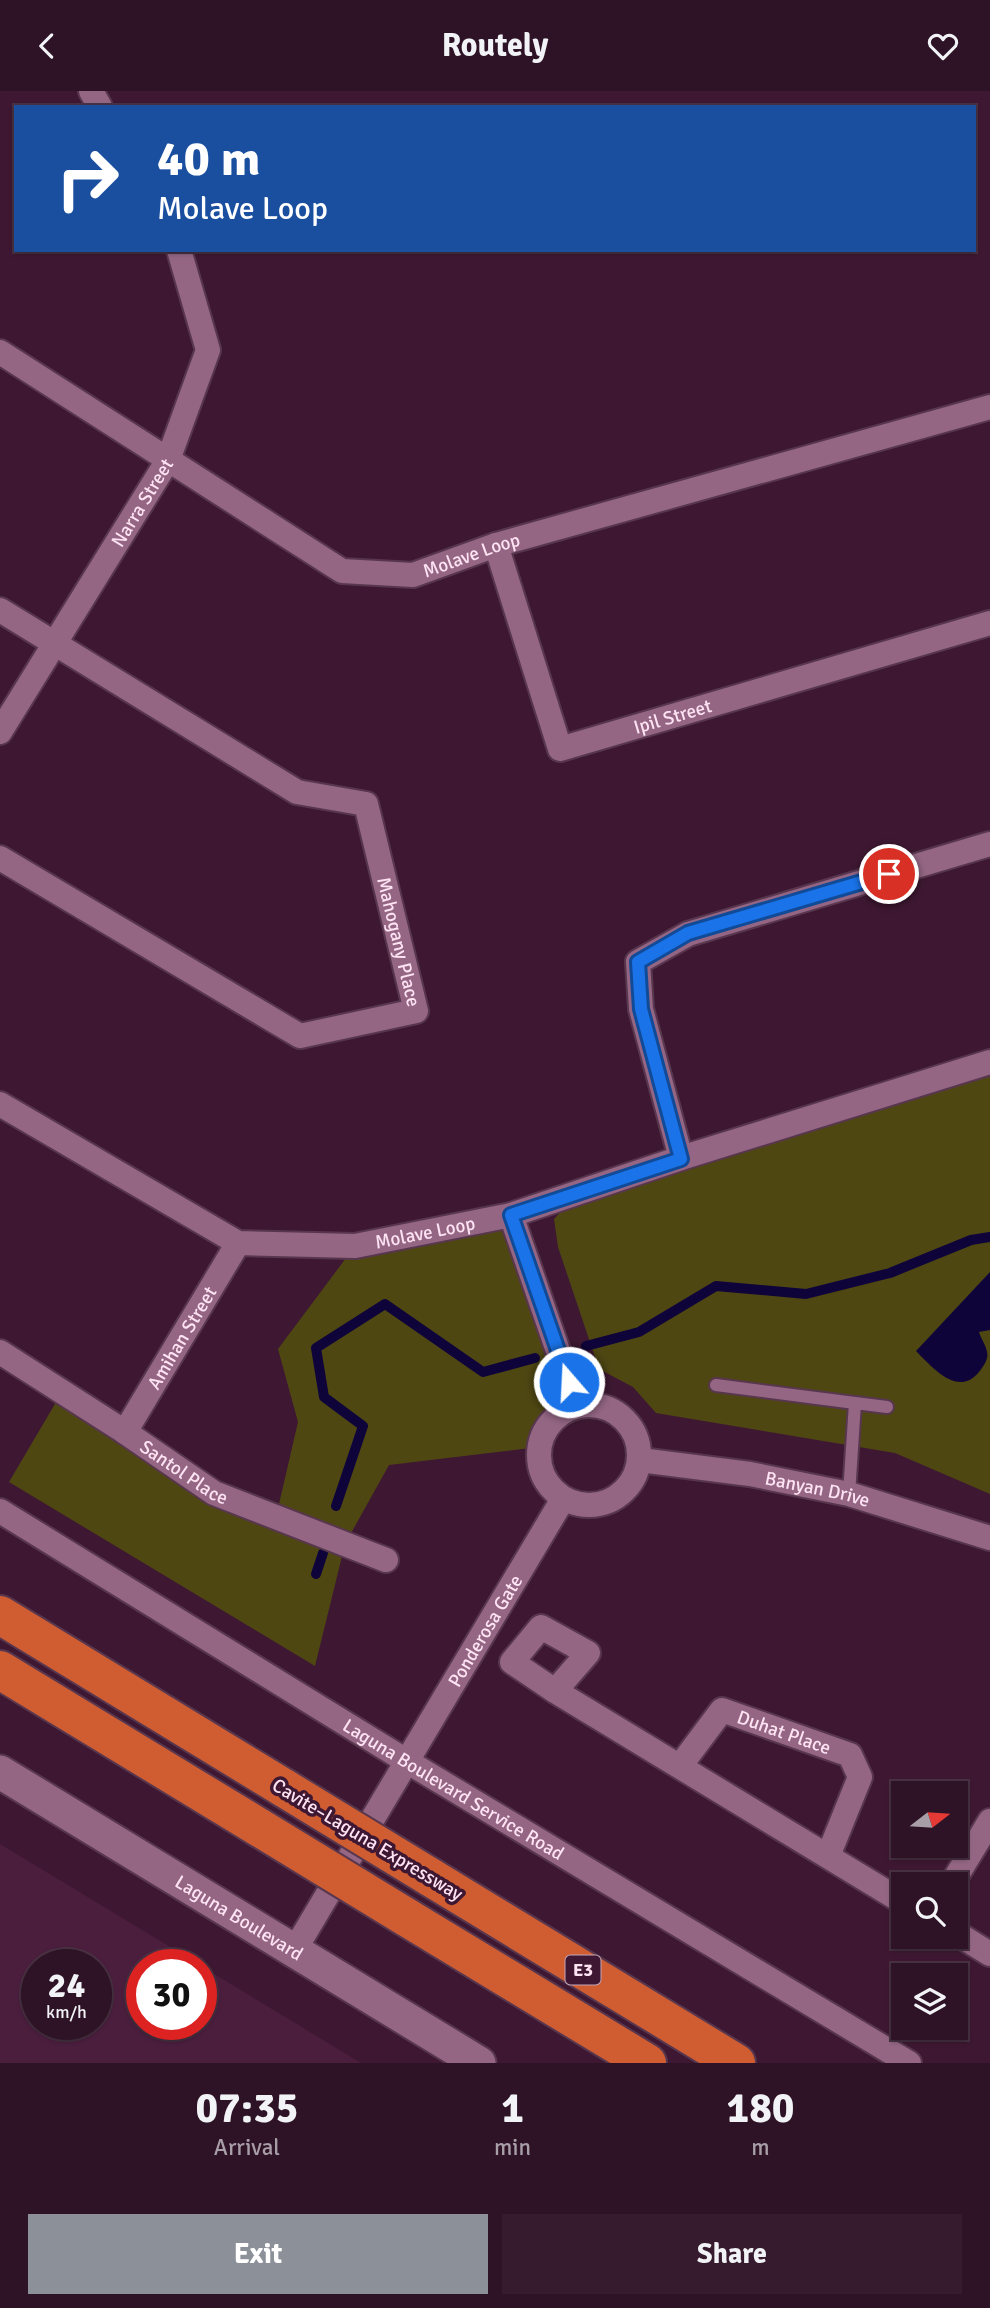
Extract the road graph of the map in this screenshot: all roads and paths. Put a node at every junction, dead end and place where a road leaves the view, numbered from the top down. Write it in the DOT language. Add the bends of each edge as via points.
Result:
graph roads {
  1 [pos="180,252"];
  2 [pos="0,352"];
  3 [pos="990,407"];
  4 [pos="168,460"];
  5 [pos="496,545"];
  6 [pos="0,610"];
  7 [pos="990,623"];
  8 [pos="55,645"];
  9 [pos="0,732"];
  10 [pos="990,844"];
  11 [pos="0,857"];
  12 [pos="990,1062"];
  13 [pos="0,1104"];
  14 [pos="681,1159"];
  15 [pos="511,1215"];
  16 [pos="238,1243"];
  17 [pos="0,1352"];
  18 [pos="716,1384"];
  19 [pos="855,1403"];
  20 [pos="577,1406"];
  21 [pos="887,1407"];
  22 [pos="125,1432"];
  23 [pos="640,1460"];
  24 [pos="849,1494"];
  25 [pos="563,1499"];
  26 [pos="0,1511"];
  27 [pos="990,1538"];
  28 [pos="386,1560"];
  29 [pos="0,1615"];
  30 [pos="0,1670"];
  31 [pos="555,1691"];
  32 [pos="408,1762"];
  33 [pos="680,1766"];
  34 [pos="0,1772"];
  35 [pos="990,1821"];
  36 [pos="828,1856"];
  37 [pos="959,1872"];
  38 [pos="891,1895"];
  39 [pos="968,1940"];
  40 [pos="294,1951"];
  41 [pos="990,1954"];
  42 [pos="478,2063"];
  43 [pos="647,2063"];
  44 [pos="736,2063"];
  45 [pos="909,2063"];
  1 -- 4 [label="street, Narra Street" via="208,350"];
  2 -- 4 [label="street, Molave Loop"];
  3 -- 5 [label="street, Molave Loop"];
  4 -- 5 [label="street, Molave Loop" via="342,571 413,575"];
  4 -- 8 [label="street, Narra Street"];
  5 -- 7 [label="street, Ipil Street" via="560,749"];
  6 -- 8 [label="street"];
  8 -- 9 [label="street, Narra Street"];
  8 -- 11 [label="street, Mahogany Place" via="297,792 366,804 416,1011 300,1036"];
  10 -- 14 [label="street" via="688,933 638,962 641,1009"];
  12 -- 14 [label="street, Molave Loop"];
  13 -- 16 [label="street, Molave Loop"];
  14 -- 15 [label="street, Molave Loop"];
  15 -- 16 [label="street, Molave Loop" via="355,1246"];
  15 -- 20 [label="street"];
  16 -- 22 [label="street, Amihan Street"];
  17 -- 22 [label="street, Santol Place"];
  18 -- 19 [label="lane"];
  19 -- 21 [label="lane"];
  19 -- 24 [label="lane"];
  20 -- 23 [label="street" via="601,1406 622,1417 636,1436"];
  20 -- 25 [label="street" via="552,1421 539,1447 544,1477"];
  22 -- 28 [label="street, Santol Place" via="214,1493"];
  23 -- 24 [label="street, Banyan Drive" via="750,1474"];
  23 -- 25 [label="street" via="626,1491 612,1501 596,1506"];
  24 -- 27 [label="street, Banyan Drive"];
  25 -- 32 [label="street, Ponderosa Gate"];
  26 -- 32 [label="street, Laguna Boulevard Service Road"];
  29 -- 44 [label="highway, Cavite–Laguna Expressway / E3, bridge"];
  30 -- 43 [label="highway, E3, bridge"];
  31 -- 33 [label="street"];
  32 -- 40 [label="street, Ponderosa Gate"];
  32 -- 45 [label="street, Laguna Boulevard Service Road"];
  33 -- 36 [label="street"];
  33 -- 36 [label="street, Duhat Place" via="722,1710 850,1755 860,1777"];
  34 -- 40 [label="main road, Laguna Boulevard"];
  35 -- 37 [label="street"];
  36 -- 38 [label="street"];
  39 -- 41 [label="street"];
  40 -- 42 [label="main road, Laguna Boulevard"];
}
